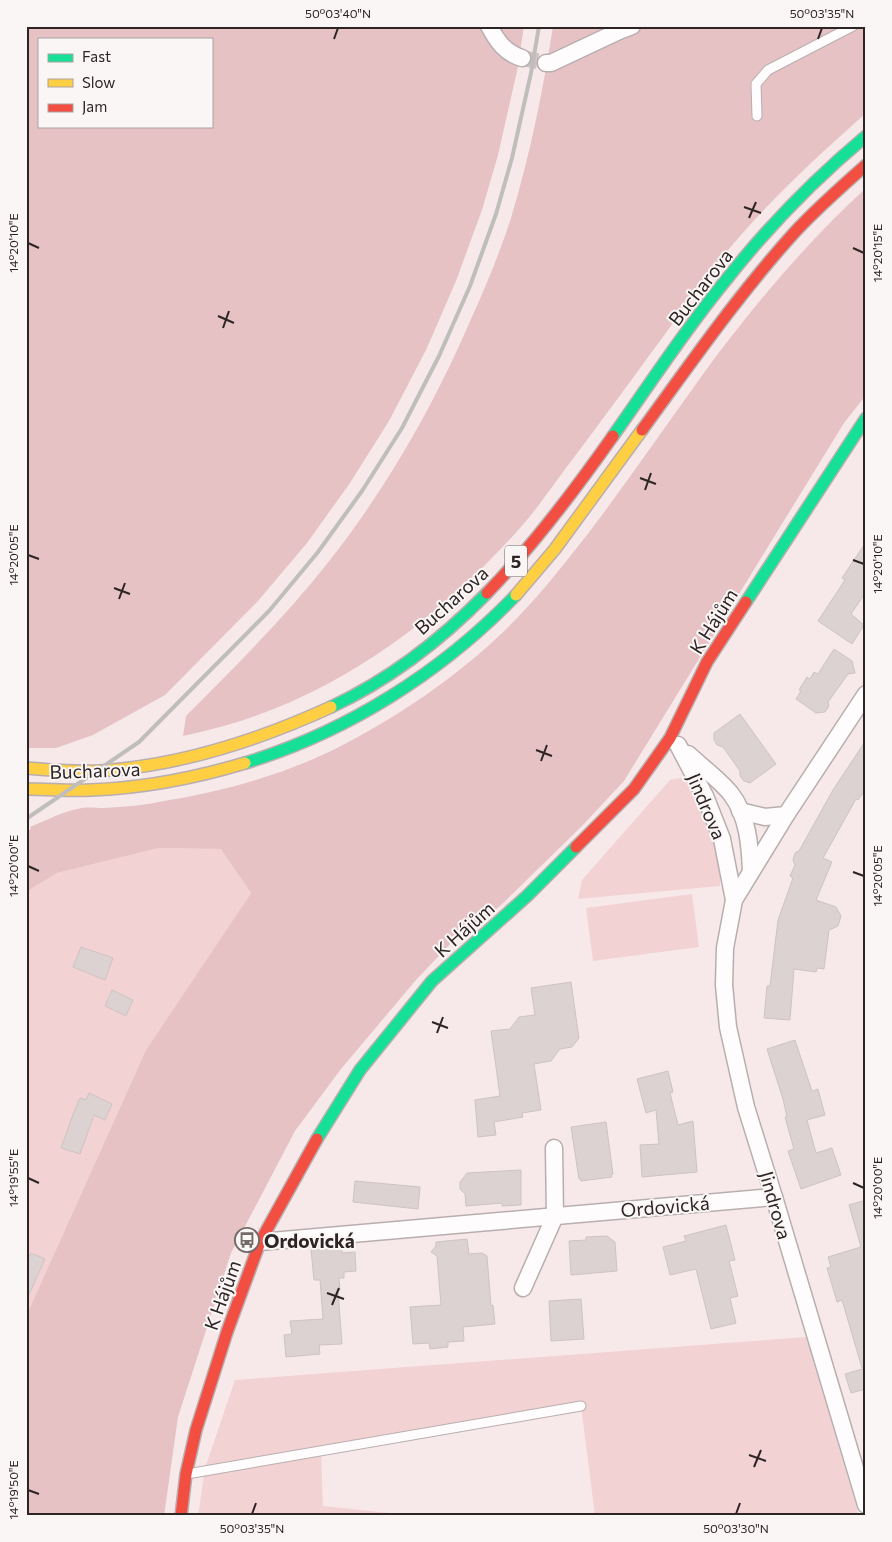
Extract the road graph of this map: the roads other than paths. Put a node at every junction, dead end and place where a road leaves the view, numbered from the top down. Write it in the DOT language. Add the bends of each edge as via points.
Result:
graph roads {
  1 [pos="489,26"];
  2 [pos="632,26"];
  3 [pos="853,26"];
  4 [pos="522,58"];
  5 [pos="546,63"];
  6 [pos="757,116"];
  7 [pos="866,136"];
  8 [pos="866,165"];
  9 [pos="866,418"];
  10 [pos="866,694"];
  11 [pos="674,741"];
  12 [pos="26,768"];
  13 [pos="26,789"];
  14 [pos="740,811"];
  15 [pos="786,815"];
  16 [pos="752,872"];
  17 [pos="734,900"];
  18 [pos="554,1148"];
  19 [pos="774,1197"];
  20 [pos="556,1216"];
  21 [pos="260,1242"];
  22 [pos="524,1288"];
  23 [pos="581,1406"];
  24 [pos="186,1474"];
  25 [pos="866,1505"];
  26 [pos="182,1516"];
  1 -- 4 [label="street" via="498,42"];
  2 -- 5 [label="street"];
  3 -- 6 [label="lane" via="768,70 756,84"];
  7 -- 12 [label="main road, Bucharova / 5" via="790,208 718,289 584,475 499,581 462,618 422,650 383,678 319,714 248,741 168,761 108,770"];
  8 -- 13 [label="main road, Bucharova / 5" via="795,233 729,310 615,468 518,592 488,623 447,657 367,712 328,733 263,760 160,784 105,790"];
  9 -- 11 [label="main road, K Hájům" via="707,662"];
  10 -- 15 [label="street, Jindrova"];
  11 -- 14 [label="street, Jindrova" via="731,794"];
  11 -- 17 [label="street, Jindrova" via="705,796 722,839"];
  11 -- 21 [label="main road, K Hájům" via="634,789 527,896 432,981 360,1070 307,1155"];
  14 -- 15 [label="street, Jindrova" via="765,817"];
  14 -- 16 [label="street, Jindrova" via="750,840"];
  15 -- 16 [label="street, Jindrova"];
  16 -- 17 [label="street, Jindrova"];
  17 -- 19 [label="street, Jindrova" via="725,948 728,1027 746,1107"];
  18 -- 20 [label="street"];
  19 -- 20 [label="street, Ordovická"];
  19 -- 25 [label="street, Jindrova"];
  20 -- 21 [label="street, Ordovická"];
  20 -- 22 [label="street"];
  21 -- 24 [label="main road, K Hájům" via="227,1332 196,1430"];
  23 -- 24 [label="lane"];
  24 -- 26 [label="main road, K Hájům"];
}
